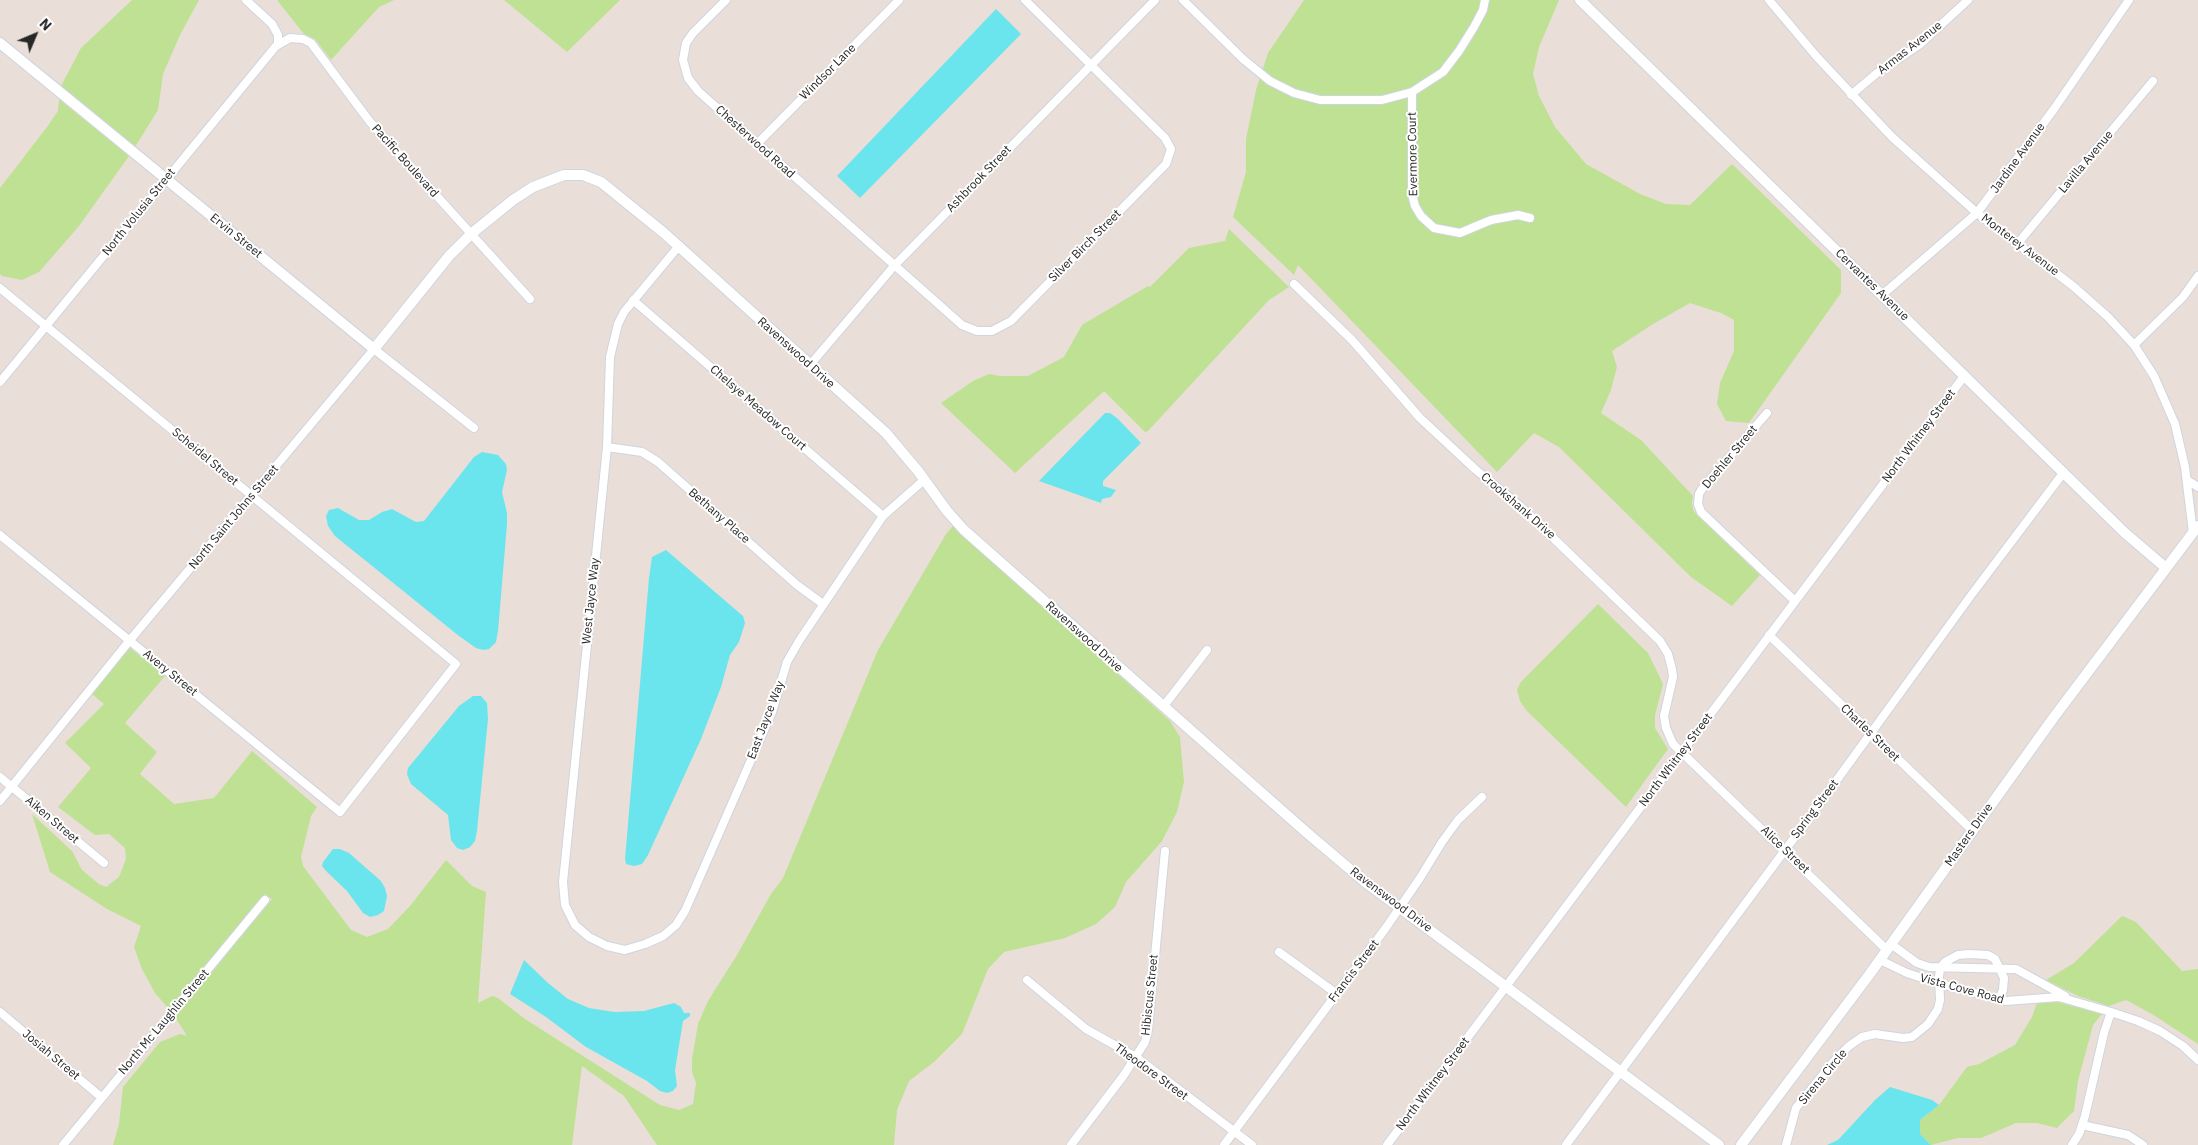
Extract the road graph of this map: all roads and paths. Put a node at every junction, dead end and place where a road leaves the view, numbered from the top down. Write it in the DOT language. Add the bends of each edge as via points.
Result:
graph roads {
  1 [pos="246,0"];
  2 [pos="726,0"];
  3 [pos="899,0"];
  4 [pos="1025,0"];
  5 [pos="1155,0"];
  6 [pos="1183,0"];
  7 [pos="1485,0"];
  8 [pos="1580,0"];
  9 [pos="1769,0"];
  10 [pos="1968,0"];
  11 [pos="2129,0"];
  12 [pos="0,43"];
  13 [pos="278,44"];
  14 [pos="1090,65"];
  15 [pos="2153,81"];
  16 [pos="1412,92"];
  17 [pos="1851,95"];
  18 [pos="757,144"];
  19 [pos="166,179"];
  20 [pos="1977,212"];
  21 [pos="1530,218"];
  22 [pos="471,234"];
  23 [pos="2018,243"];
  24 [pos="678,247"];
  25 [pos="894,266"];
  26 [pos="2198,276"];
  27 [pos="1294,284"];
  28 [pos="0,288"];
  29 [pos="1882,295"];
  30 [pos="530,299"];
  31 [pos="633,300"];
  32 [pos="46,325"];
  33 [pos="2134,345"];
  34 [pos="374,349"];
  35 [pos="810,365"];
  36 [pos="1965,375"];
  37 [pos="0,382"];
  38 [pos="1767,413"];
  39 [pos="474,428"];
  40 [pos="607,447"];
  41 [pos="2064,472"];
  42 [pos="924,480"];
  43 [pos="2187,480"];
  44 [pos="2198,487"];
  45 [pos="252,495"];
  46 [pos="883,516"];
  47 [pos="2196,529"];
  48 [pos="0,534"];
  49 [pos="2166,568"];
  50 [pos="1794,601"];
  51 [pos="823,604"];
  52 [pos="1769,635"];
  53 [pos="130,640"];
  54 [pos="1207,650"];
  55 [pos="1163,707"];
  56 [pos="1871,733"];
  57 [pos="1682,752"];
  58 [pos="0,776"];
  59 [pos="12,786"];
  60 [pos="1482,797"];
  61 [pos="0,801"];
  62 [pos="340,812"];
  63 [pos="1972,830"];
  64 [pos="1784,850"];
  65 [pos="1165,851"];
  66 [pos="104,863"];
  67 [pos="265,900"];
  68 [pos="1400,908"];
  69 [pos="1889,947"];
  70 [pos="616,948"];
  71 [pos="1279,952"];
  72 [pos="1880,960"];
  73 [pos="1940,968"];
  74 [pos="2002,969"];
  75 [pos="1027,980"];
  76 [pos="1940,984"];
  77 [pos="1507,986"];
  78 [pos="1337,994"];
  79 [pos="1999,999"];
  80 [pos="2076,1001"];
  81 [pos="0,1012"];
  82 [pos="2111,1012"];
  83 [pos="1136,1057"];
  84 [pos="2198,1060"];
  85 [pos="1621,1073"];
  86 [pos="101,1097"];
  87 [pos="2082,1125"];
  88 [pos="1234,1131"];
  89 [pos="63,1145"];
  90 [pos="1071,1145"];
  91 [pos="1224,1145"];
  92 [pos="1252,1145"];
  93 [pos="1387,1145"];
  94 [pos="1566,1145"];
  95 [pos="1719,1145"];
  96 [pos="1740,1145"];
  97 [pos="1786,1145"];
  98 [pos="2072,1145"];
  99 [pos="2142,1145"];
  1 -- 13 [label="street" via="272,24 278,35"];
  2 -- 18 [label="street, Chesterwood Road" via="693,33 686,43 683,60 688,78 698,91"];
  3 -- 18 [label="street, Windsor Lane"];
  4 -- 14 [label="street, Silver Birch Street"];
  5 -- 14 [label="street, Ashbrook Street"];
  6 -- 16 [label="street" via="1258,73 1294,93 1320,100 1382,100"];
  7 -- 16 [label="street" via="1483,10 1459,52 1443,72"];
  8 -- 29 [label="street, Cervantes Avenue"];
  9 -- 17 [label="street, Monterey Avenue"];
  10 -- 17 [label="street, Armas Avenue" via="1919,45"];
  11 -- 20 [label="street, Jardine Avenue" via="2054,109"];
  12 -- 19 [label="street, Ervin Street"];
  13 -- 19 [label="street, North Volusia Street"];
  13 -- 22 [label="street, Pacific Boulevard" via="294,38 310,43 370,122"];
  14 -- 25 [label="street, Ashbrook Street"];
  14 -- 25 [label="street, Silver Birch Street" via="1165,138 1171,150 1166,164 1012,321 992,331 977,331 962,325"];
  15 -- 23 [label="street, Lavilla Avenue"];
  16 -- 21 [label="street, Evermore Court" via="1412,194 1421,216 1434,228 1460,233 1491,220 1518,215"];
  17 -- 20 [label="street, Monterey Avenue" via="1892,137"];
  18 -- 25 [label="street, Chesterwood Road"];
  19 -- 32 [label="street, North Volusia Street"];
  19 -- 34 [label="street, Ervin Street"];
  20 -- 23 [label="street, Monterey Avenue"];
  20 -- 29 [label="street, Jardine Avenue"];
  22 -- 24 [label="street, Ravenswood Drive" via="533,187 554,177 573,174 601,182"];
  22 -- 30 [label="street, Pacific Boulevard"];
  22 -- 34 [label="street, North Saint Johns Street" via="449,256"];
  23 -- 33 [label="street, Monterey Avenue" via="2073,286"];
  24 -- 31 [label="street, West Jayce Way"];
  24 -- 35 [label="street, Ravenswood Drive"];
  25 -- 35 [label="street, Ashbrook Street"];
  26 -- 33 [label="street" via="2183,297"];
  27 -- 57 [label="street, Crookshank Drive" via="1352,340 1420,418 1520,505 1660,641 1668,654 1673,676 1665,710 1666,728 1670,739"];
  28 -- 32 [label="street, Scheidel Street"];
  29 -- 36 [label="street, Cervantes Avenue"];
  31 -- 40 [label="street, West Jayce Way" via="618,324 610,357"];
  31 -- 46 [label="street, Chelsye Meadow Court"];
  32 -- 37 [label="street, North Volusia Street"];
  32 -- 45 [label="street, Scheidel Street"];
  33 -- 43 [label="street, Monterey Avenue" via="2166,399 2182,448"];
  34 -- 39 [label="street, Ervin Street"];
  34 -- 45 [label="street, North Saint Johns Street"];
  35 -- 42 [label="street, Ravenswood Drive" via="886,433"];
  36 -- 41 [label="street, Cervantes Avenue"];
  36 -- 50 [label="street, North Whitney Street"];
  38 -- 50 [label="street, Doehler Street" via="1702,490 1698,504 1702,512"];
  40 -- 51 [label="street, Bethany Place" via="642,452 658,462 797,585"];
  40 -- 70 [label="street, West Jayce Way" via="562,882 565,904 575,925 589,937"];
  41 -- 49 [label="street, Cervantes Avenue"];
  41 -- 56 [label="street, Spring Street"];
  42 -- 46 [label="street, East Jayce Way"];
  42 -- 55 [label="street, Ravenswood Drive" via="964,530"];
  43 -- 44 [label="street"];
  43 -- 47 [label="street, Monterey Avenue"];
  45 -- 53 [label="street, North Saint Johns Street"];
  45 -- 62 [label="street, Scheidel Street" via="456,664"];
  46 -- 51 [label="street, East Jayce Way"];
  47 -- 49 [label="street, Masters Drive"];
  48 -- 53 [label="street, Avery Street"];
  49 -- 63 [label="street, Masters Drive"];
  50 -- 52 [label="street, North Whitney Street"];
  51 -- 70 [label="street, East Jayce Way" via="787,662 772,712 676,926 644,944 625,950"];
  52 -- 56 [label="street, Charles Street"];
  52 -- 57 [label="street, North Whitney Street"];
  53 -- 59 [label="street, North Saint Johns Street"];
  53 -- 62 [label="street, Avery Street"];
  54 -- 55 [label="street"];
  55 -- 68 [label="street, Ravenswood Drive" via="1313,838"];
  56 -- 63 [label="street, Charles Street"];
  56 -- 64 [label="street, Spring Street"];
  57 -- 64 [label="street, Alice Street"];
  57 -- 77 [label="street, North Whitney Street"];
  58 -- 59 [label="street, Aiken Street"];
  59 -- 61 [label="street, North Saint Johns Street"];
  59 -- 66 [label="street, Aiken Street"];
  60 -- 68 [label="street, Francis Street" via="1458,820"];
  63 -- 69 [label="street, Masters Drive"];
  64 -- 69 [label="street, Alice Street"];
  64 -- 85 [label="street, Spring Street"];
  65 -- 83 [label="street, Hibiscus Street" via="1148,1030"];
  67 -- 86 [label="street, North Mc Laughlin Street"];
  68 -- 77 [label="street, Ravenswood Drive"];
  68 -- 78 [label="street, Francis Street"];
  69 -- 72 [label="street, Masters Drive"];
  69 -- 73 [label="street, Vista Cove Road" via="1917,963"];
  71 -- 78 [label="street"];
  72 -- 76 [label="street, Vista Cove Road"];
  72 -- 96 [label="street, Masters Drive"];
  73 -- 74 [label="street, Vista Cove Road"];
  73 -- 74 [label="street" via="1958,954 1969,954 1988,955"];
  73 -- 76 [label="street, Sirena Circle"];
  74 -- 79 [label="street" via="2003,990"];
  74 -- 80 [label="street, Vista Cove Road" via="2016,969"];
  75 -- 83 [label="street, Theodore Street" via="1086,1029"];
  76 -- 79 [label="street, Vista Cove Road"];
  76 -- 97 [label="street, Sirena Circle" via="1938,1009 1928,1024 1912,1036 1875,1034 1862,1037 1834,1061 1796,1108"];
  77 -- 85 [label="street, Ravenswood Drive"];
  77 -- 93 [label="street, North Whitney Street"];
  78 -- 88 [label="street, Francis Street"];
  79 -- 80 [label="street, Vista Cove Road" via="2017,1002 2039,998"];
  80 -- 82 [label="street, Vista Cove Road"];
  81 -- 86 [label="street, Josiah Street"];
  82 -- 84 [label="street, Vista Cove Road" via="2160,1031"];
  82 -- 87 [label="street"];
  83 -- 88 [label="street, Theodore Street"];
  83 -- 90 [label="street, Hibiscus Street"];
  85 -- 94 [label="street, Spring Street"];
  85 -- 95 [label="street, Ravenswood Drive"];
  86 -- 89 [label="street, North Mc Laughlin Street"];
  87 -- 98 [label="street"];
  87 -- 99 [label="street" via="2128,1135"];
  88 -- 91 [label="street, Francis Street"];
  88 -- 92 [label="street, Theodore Street"];
}
